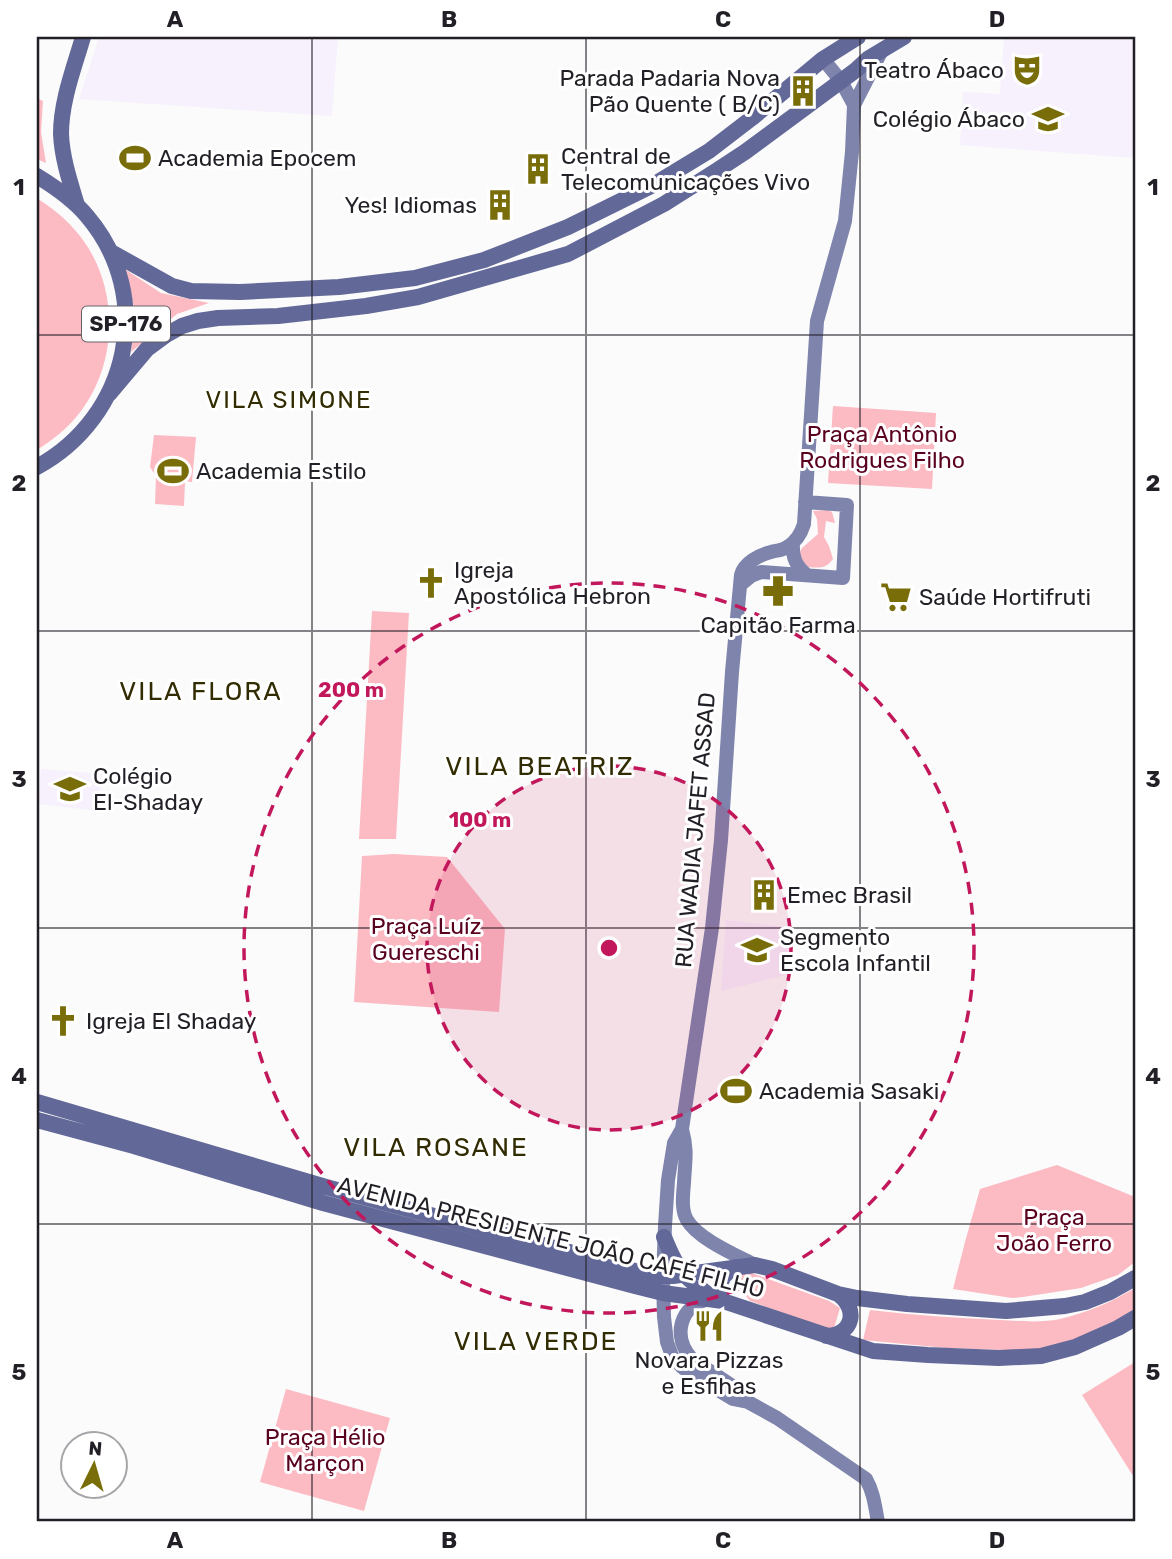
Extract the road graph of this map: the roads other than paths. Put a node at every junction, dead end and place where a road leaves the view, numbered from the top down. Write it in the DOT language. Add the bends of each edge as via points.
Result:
graph roads {
  1 [pos="83,37"];
  2 [pos="858,37"];
  3 [pos="904,37"];
  4 [pos="883,49"];
  5 [pos="823,59"];
  6 [pos="841,81"];
  7 [pos="854,105"];
  8 [pos="37,176"];
  9 [pos="77,205"];
  10 [pos="111,252"];
  11 [pos="109,394"];
  12 [pos="37,467"];
  13 [pos="806,502"];
  14 [pos="793,543"];
  15 [pos="807,575"];
  16 [pos="740,585"];
  17 [pos="37,1102"];
  18 [pos="37,1120"];
  19 [pos="682,1129"];
  20 [pos="664,1237"];
  21 [pos="755,1265"];
  22 [pos="736,1267"];
  23 [pos="683,1275"];
  24 [pos="1135,1278"];
  25 [pos="663,1285"];
  26 [pos="838,1294"];
  27 [pos="716,1300"];
  28 [pos="1135,1318"];
  29 [pos="826,1336"];
  30 [pos="748,1402"];
  31 [pos="878,1522"];
  1 -- 9 [label="main road" via="61,136"];
  2 -- 5 [label="main road"];
  3 -- 4 [label="main road"];
  4 -- 6 [label="main road"];
  4 -- 7 [label="street"];
  5 -- 6 [label="street"];
  5 -- 10 [label="main road" via="738,130 653,186 484,260 415,278 228,292 172,286"];
  6 -- 7 [label="street"];
  6 -- 11 [label="main road" via="726,165 664,204 568,254 392,302 198,321 147,349"];
  7 -- 13 [label="street" via="845,221 817,321"];
  8 -- 9 [label="main road, SP-176"];
  9 -- 10 [label="main road, SP-176"];
  10 -- 11 [label="main road, SP-176" via="122,289 126,329"];
  11 -- 12 [label="main road, SP-176" via="87,428"];
  13 -- 14 [label="street" via="804,524"];
  13 -- 15 [label="street" via="847,505 843,578"];
  14 -- 15 [label="street" via="793,558"];
  14 -- 16 [label="street, RUA WADIA JAFET ASSAD" via="750,562 743,568"];
  15 -- 16 [label="street" via="761,572"];
  16 -- 19 [label="street, RUA WADIA JAFET ASSAD" via="722,840"];
  17 -- 25 [label="main road, AVENIDA PRESIDENTE JOÃO CAFÉ FILHO" via="553,1247"];
  18 -- 25 [label="main road, AVENIDA PRESIDENTE JOÃO CAFÉ FILHO" via="323,1203"];
  19 -- 20 [label="street, RUA WADIA JAFET ASSAD" via="674,1143"];
  19 -- 21 [label="street, RUA WADIA JAFET ASSAD" via="687,1147 683,1201 687,1220 709,1240"];
  20 -- 23 [label="main road"];
  20 -- 25 [label="street, RUA WADIA JAFET ASSAD"];
  21 -- 22 [label="main road, AVENIDA PRESIDENTE JOÃO CAFÉ FILHO"];
  21 -- 26 [label="main road, AVENIDA PRESIDENTE JOÃO CAFÉ FILHO"];
  22 -- 23 [label="main road, AVENIDA PRESIDENTE JOÃO CAFÉ FILHO"];
  22 -- 27 [label="main road" via="726,1273"];
  23 -- 25 [label="main road, AVENIDA PRESIDENTE JOÃO CAFÉ FILHO"];
  23 -- 27 [label="main road"];
  24 -- 26 [label="main road, AVENIDA PRESIDENTE JOÃO CAFÉ FILHO" via="1085,1302 1006,1311"];
  25 -- 27 [label="main road, AVENIDA PRESIDENTE JOÃO CAFÉ FILHO"];
  25 -- 30 [label="street, RUA WADIA JAFET ASSAD" via="672,1356 693,1376 733,1399"];
  26 -- 29 [label="main road" via="847,1301 850,1320 842,1332"];
  27 -- 29 [label="main road, AVENIDA PRESIDENTE JOÃO CAFÉ FILHO"];
  27 -- 30 [label="street, RUA WADIA JAFET ASSAD" via="697,1302 687,1311 681,1342 692,1359 737,1389"];
  28 -- 29 [label="main road, AVENIDA PRESIDENTE JOÃO CAFÉ FILHO" via="1075,1348 1009,1358 873,1351"];
  30 -- 31 [label="street, RUA WADIA JAFET ASSAD" via="866,1479"];
}
